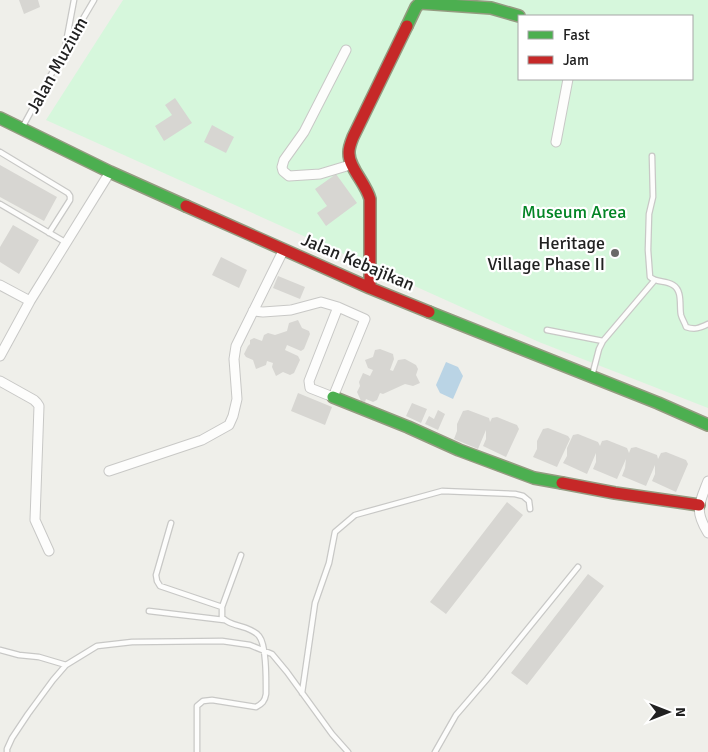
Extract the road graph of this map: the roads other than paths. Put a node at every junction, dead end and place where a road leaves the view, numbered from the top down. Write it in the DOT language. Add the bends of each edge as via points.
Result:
graph roads {
  1 [pos="74,0"];
  2 [pos="94,0"];
  3 [pos="518,15"];
  4 [pos="346,50"];
  5 [pos="64,51"];
  6 [pos="568,80"];
  7 [pos="0,118"];
  8 [pos="21,129"];
  9 [pos="556,142"];
  10 [pos="0,152"];
  11 [pos="652,156"];
  12 [pos="350,165"];
  13 [pos="110,172"];
  14 [pos="0,204"];
  15 [pos="49,233"];
  16 [pos="66,242"];
  17 [pos="284,249"];
  18 [pos="654,281"];
  19 [pos="0,285"];
  20 [pos="370,288"];
  21 [pos="30,301"];
  22 [pos="338,307"];
  23 [pos="253,311"];
  24 [pos="708,324"];
  25 [pos="547,330"];
  26 [pos="603,342"];
  27 [pos="0,356"];
  28 [pos="592,376"];
  29 [pos="0,381"];
  30 [pos="333,397"];
  31 [pos="708,424"];
  32 [pos="110,471"];
  33 [pos="708,481"];
  34 [pos="699,505"];
  35 [pos="530,509"];
  36 [pos="171,523"];
  37 [pos="708,533"];
  38 [pos="49,551"];
  39 [pos="241,555"];
  40 [pos="578,567"];
  41 [pos="222,607"];
  42 [pos="149,611"];
  43 [pos="224,620"];
  44 [pos="0,650"];
  45 [pos="264,650"];
  46 [pos="66,665"];
  47 [pos="302,693"];
  48 [pos="0,749"];
  49 [pos="7,750"];
  50 [pos="197,752"];
  51 [pos="348,752"];
  52 [pos="435,752"];
  1 -- 5 [label="lane"];
  2 -- 5 [label="lane, Jalan Muzium"];
  3 -- 12 [label="street" via="491,8 418,5 353,137 348,155"];
  4 -- 12 [label="street" via="304,132 282,167 289,176 320,174"];
  5 -- 8 [label="lane, Jalan Muzium"];
  6 -- 9 [label="street"];
  7 -- 8 [label="street, Jalan Kebajikan"];
  8 -- 13 [label="street, Jalan Kebajikan"];
  10 -- 15 [label="lane" via="70,196"];
  11 -- 18 [label="lane" via="653,197 648,250 650,277"];
  12 -- 20 [label="street" via="370,199"];
  13 -- 16 [label="street"];
  13 -- 17 [label="street, Jalan Kebajikan"];
  14 -- 15 [label="lane"];
  15 -- 16 [label="lane"];
  16 -- 21 [label="street"];
  17 -- 20 [label="street, Jalan Kebajikan"];
  17 -- 23 [label="street"];
  18 -- 24 [label="lane" via="673,285 678,291 686,327 699,329"];
  18 -- 26 [label="lane"];
  19 -- 21 [label="street"];
  20 -- 28 [label="street, Jalan Kebajikan"];
  21 -- 27 [label="street"];
  22 -- 23 [label="street" via="321,302 291,310"];
  22 -- 30 [label="street" via="308,385"];
  22 -- 30 [label="street" via="365,319"];
  23 -- 32 [label="street" via="236,346 237,399 229,425 202,440"];
  25 -- 26 [label="lane"];
  26 -- 28 [label="lane"];
  28 -- 31 [label="street, Jalan Kebajikan"];
  29 -- 38 [label="street" via="39,406 35,520"];
  30 -- 34 [label="street" via="534,478"];
  33 -- 34 [label="street"];
  34 -- 37 [label="street" via="699,515"];
  35 -- 47 [label="lane" via="529,501 515,494 442,491 355,515 335,532 316,603"];
  36 -- 41 [label="lane" via="156,581 160,586"];
  39 -- 41 [label="lane"];
  40 -- 52 [label="lane" via="456,715"];
  41 -- 43 [label="lane"];
  42 -- 43 [label="lane"];
  43 -- 45 [label="lane" via="259,635"];
  44 -- 46 [label="lane"];
  45 -- 46 [label="lane" via="250,644 222,642 132,642 97,646"];
  45 -- 47 [label="lane" via="272,654"];
  45 -- 50 [label="lane" via="265,700 256,707 203,701 197,706"];
  46 -- 49 [label="lane" via="28,714"];
  47 -- 51 [label="lane"];
  48 -- 49 [label="lane"];
}
